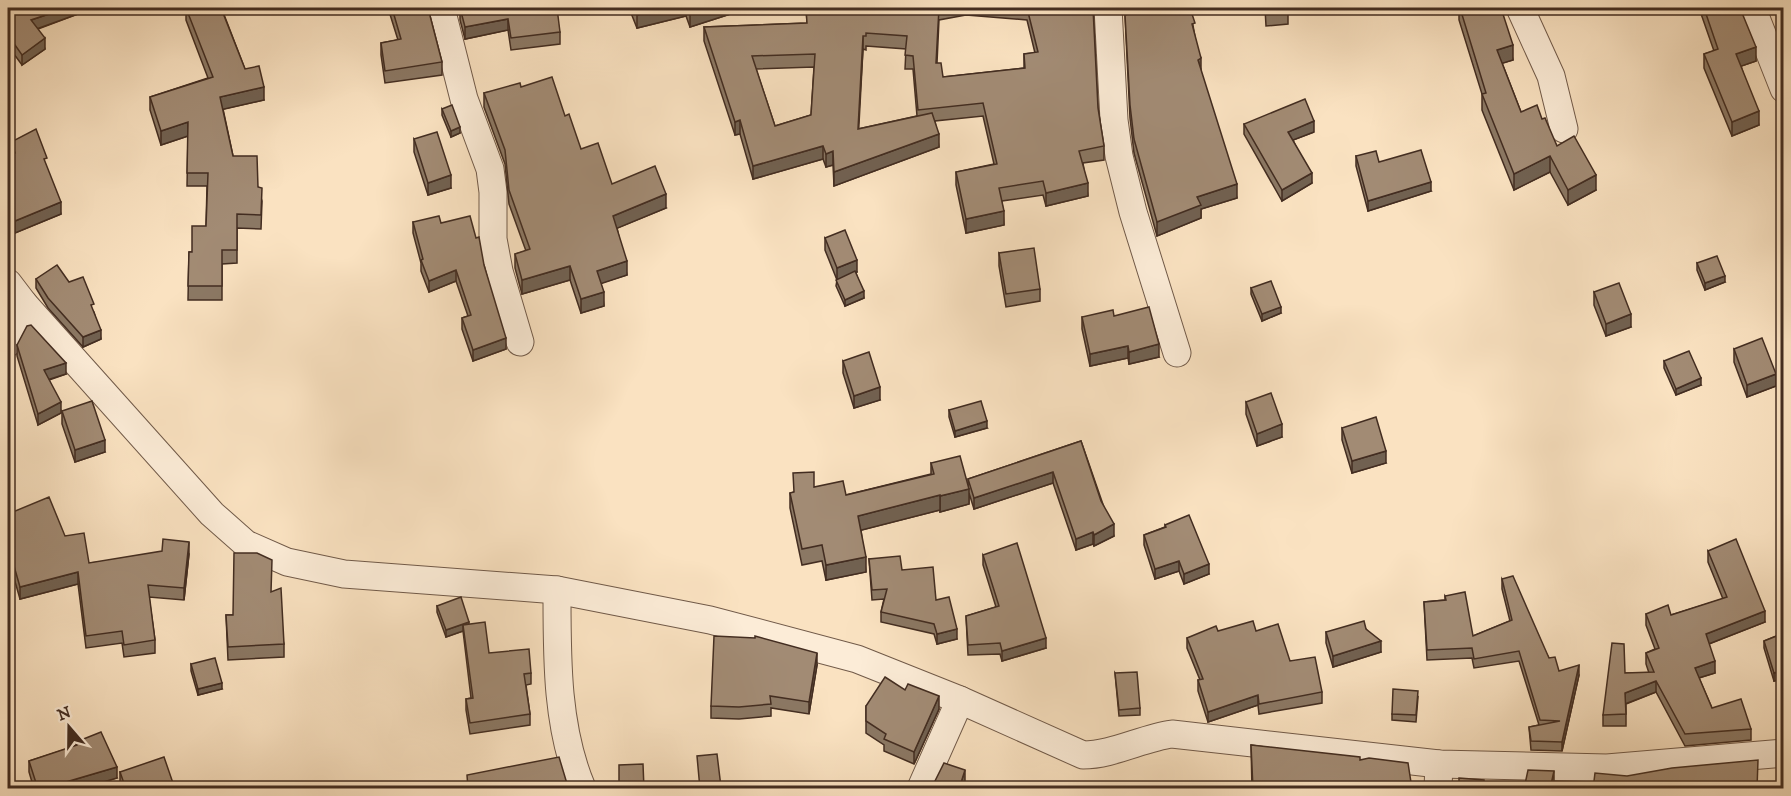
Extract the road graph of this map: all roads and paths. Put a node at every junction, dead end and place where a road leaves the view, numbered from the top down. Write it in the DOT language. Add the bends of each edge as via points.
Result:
graph roads {
  1 [pos="441,8"];
  2 [pos="1108,8"];
  3 [pos="1521,8"];
  4 [pos="1752,8"];
  5 [pos="1784,89"];
  6 [pos="1564,129"];
  7 [pos="8,283"];
  8 [pos="24,304"];
  9 [pos="520,342"];
  10 [pos="8,343"];
  11 [pos="1177,353"];
  12 [pos="557,590"];
  13 [pos="960,700"];
  14 [pos="1784,753"];
  15 [pos="1439,776"];
  16 [pos="582,789"];
  17 [pos="921,789"];
  1 -- 9 [label="street" via="464,99 490,169 493,239"];
  2 -- 11 [label="street" via="1119,156"];
  3 -- 6 [label="street" via="1551,76"];
  4 -- 5 [label="street"];
  7 -- 8 [label="street"];
  8 -- 10 [label="street"];
  8 -- 12 [label="street" via="212,514 246,544 286,562 344,574"];
  12 -- 13 [label="street" via="710,620 857,658"];
  12 -- 16 [label="street" via="562,708"];
  13 -- 15 [label="street" via="1083,755 1173,734"];
  13 -- 17 [label="street"];
  14 -- 15 [label="street" via="1607,768"];
}
